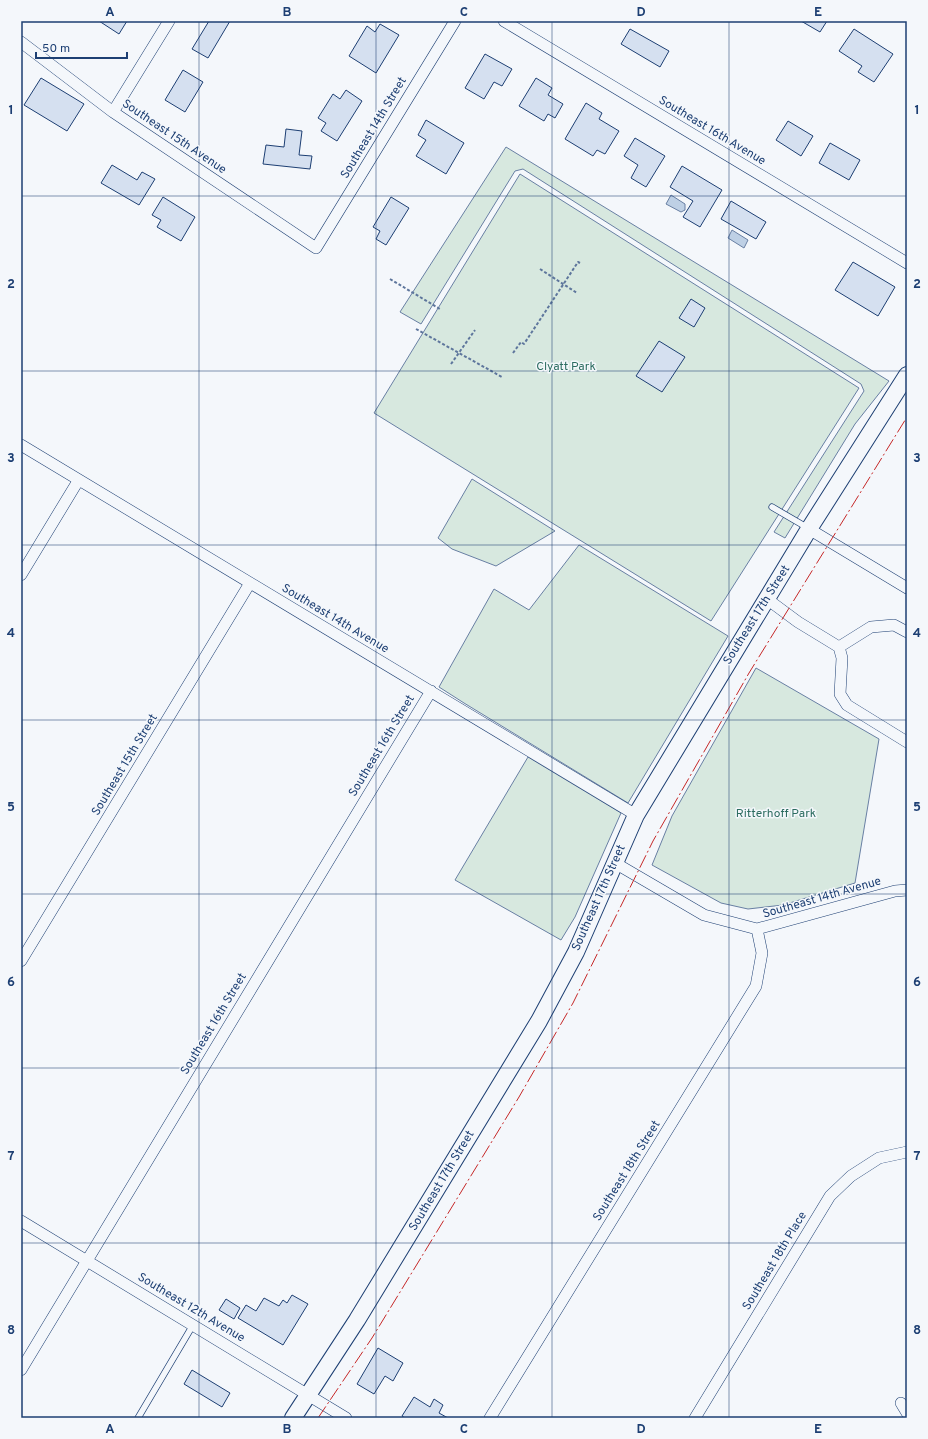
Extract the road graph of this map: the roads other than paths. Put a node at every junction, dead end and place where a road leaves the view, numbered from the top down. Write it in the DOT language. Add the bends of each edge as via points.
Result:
graph roads {
  1 [pos="169,21"];
  2 [pos="455,21"];
  3 [pos="504,21"];
  4 [pos="21,42"];
  5 [pos="113,112"];
  6 [pos="316,248"];
  7 [pos="907,263"];
  8 [pos="906,375"];
  9 [pos="21,446"];
  10 [pos="78,480"];
  11 [pos="772,507"];
  12 [pos="810,529"];
  13 [pos="21,575"];
  14 [pos="250,583"];
  15 [pos="907,588"];
  16 [pos="767,599"];
  17 [pos="907,632"];
  18 [pos="839,647"];
  19 [pos="431,691"];
  20 [pos="907,742"];
  21 [pos="636,815"];
  22 [pos="615,863"];
  23 [pos="907,890"];
  24 [pos="757,929"];
  25 [pos="21,961"];
  26 [pos="907,1152"];
  27 [pos="21,1221"];
  28 [pos="87,1260"];
  29 [pos="193,1325"];
  30 [pos="21,1370"];
  31 [pos="309,1395"];
  32 [pos="138,1418"];
  33 [pos="293,1418"];
  34 [pos="346,1418"];
  35 [pos="490,1418"];
  36 [pos="695,1418"];
  1 -- 5 [label="street"];
  2 -- 6 [label="street, Southeast 14th Street"];
  3 -- 7 [label="street, Southeast 16th Avenue"];
  4 -- 5 [label="street, Southeast 15th Avenue"];
  5 -- 6 [label="street, Southeast 15th Avenue"];
  8 -- 12 [label="main road, Southeast 17th Street"];
  9 -- 10 [label="street, Southeast 14th Avenue"];
  10 -- 13 [label="street"];
  10 -- 14 [label="street, Southeast 14th Avenue"];
  11 -- 12 [label="lane"];
  12 -- 15 [label="street"];
  12 -- 16 [label="main road, Southeast 17th Street"];
  14 -- 19 [label="street, Southeast 14th Avenue"];
  14 -- 25 [label="street, Southeast 15th Street"];
  16 -- 18 [label="street"];
  16 -- 21 [label="main road, Southeast 17th Street"];
  17 -- 18 [label="street" via="894,625 871,627"];
  18 -- 20 [label="street" via="842,658 840,694 847,705"];
  19 -- 21 [label="street, Southeast 14th Avenue"];
  19 -- 28 [label="street, Southeast 16th Street"];
  21 -- 22 [label="main road, Southeast 17th Street"];
  22 -- 24 [label="street, Southeast 14th Avenue" via="704,915"];
  22 -- 31 [label="main road, Southeast 17th Street" via="576,952 539,1020"];
  23 -- 24 [label="street, Southeast 14th Avenue" via="895,891"];
  24 -- 35 [label="street, Southeast 18th Street" via="762,953 756,986"];
  26 -- 36 [label="street, Southeast 18th Place" via="879,1158 851,1176 830,1196"];
  27 -- 28 [label="street, Southeast 12th Avenue"];
  28 -- 29 [label="street, Southeast 12th Avenue"];
  28 -- 30 [label="street, Southeast 16th Street"];
  29 -- 31 [label="street, Southeast 12th Avenue"];
  29 -- 32 [label="lane"];
  31 -- 33 [label="main road, Southeast 17th Street"];
  31 -- 34 [label="street, Southeast 12th Avenue"];
}
